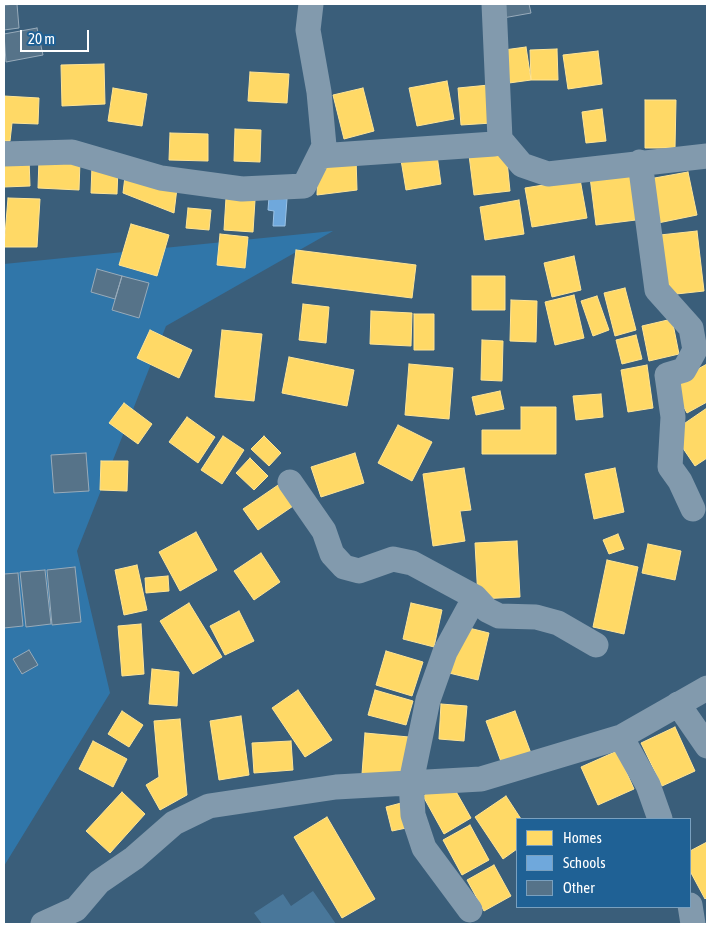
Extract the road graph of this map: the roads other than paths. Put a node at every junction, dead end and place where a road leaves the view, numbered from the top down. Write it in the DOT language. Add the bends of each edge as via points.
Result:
graph roads {
  1 [pos="311,4"];
  2 [pos="494,4"];
  3 [pos="500,139"];
  4 [pos="4,154"];
  5 [pos="319,156"];
  6 [pos="707,156"];
  7 [pos="640,162"];
  8 [pos="290,482"];
  9 [pos="693,509"];
  10 [pos="475,597"];
  11 [pos="596,645"];
  12 [pos="707,688"];
  13 [pos="678,704"];
  14 [pos="621,737"];
  15 [pos="707,746"];
  16 [pos="411,782"];
  17 [pos="660,818"];
  18 [pos="690,908"];
  19 [pos="470,910"];
  20 [pos="43,924"];
  21 [pos="692,924"];
  1 -- 5 [label="street" via="308,30 324,146"];
  2 -- 3 [label="street"];
  3 -- 5 [label="street" via="494,144"];
  3 -- 7 [label="street" via="522,165 548,174"];
  4 -- 5 [label="street" via="72,152 161,178 242,189 304,186"];
  6 -- 7 [label="street"];
  7 -- 9 [label="street" via="657,290 691,328 695,350 684,370 667,375 673,417 670,468"];
  8 -- 10 [label="street" via="324,531 332,554 344,567 359,571 393,559 412,563"];
  10 -- 11 [label="street" via="487,610 499,616 536,617 558,623"];
  10 -- 16 [label="street" via="445,652 428,700"];
  12 -- 13 [label="street"];
  13 -- 14 [label="street"];
  13 -- 15 [label="street"];
  14 -- 16 [label="street" via="482,779"];
  14 -- 17 [label="street" via="648,785"];
  16 -- 19 [label="street" via="413,815 424,848"];
  16 -- 20 [label="street" via="336,787 209,806 174,823 134,858 99,882 76,909"];
  18 -- 21 [label="street"];
}
